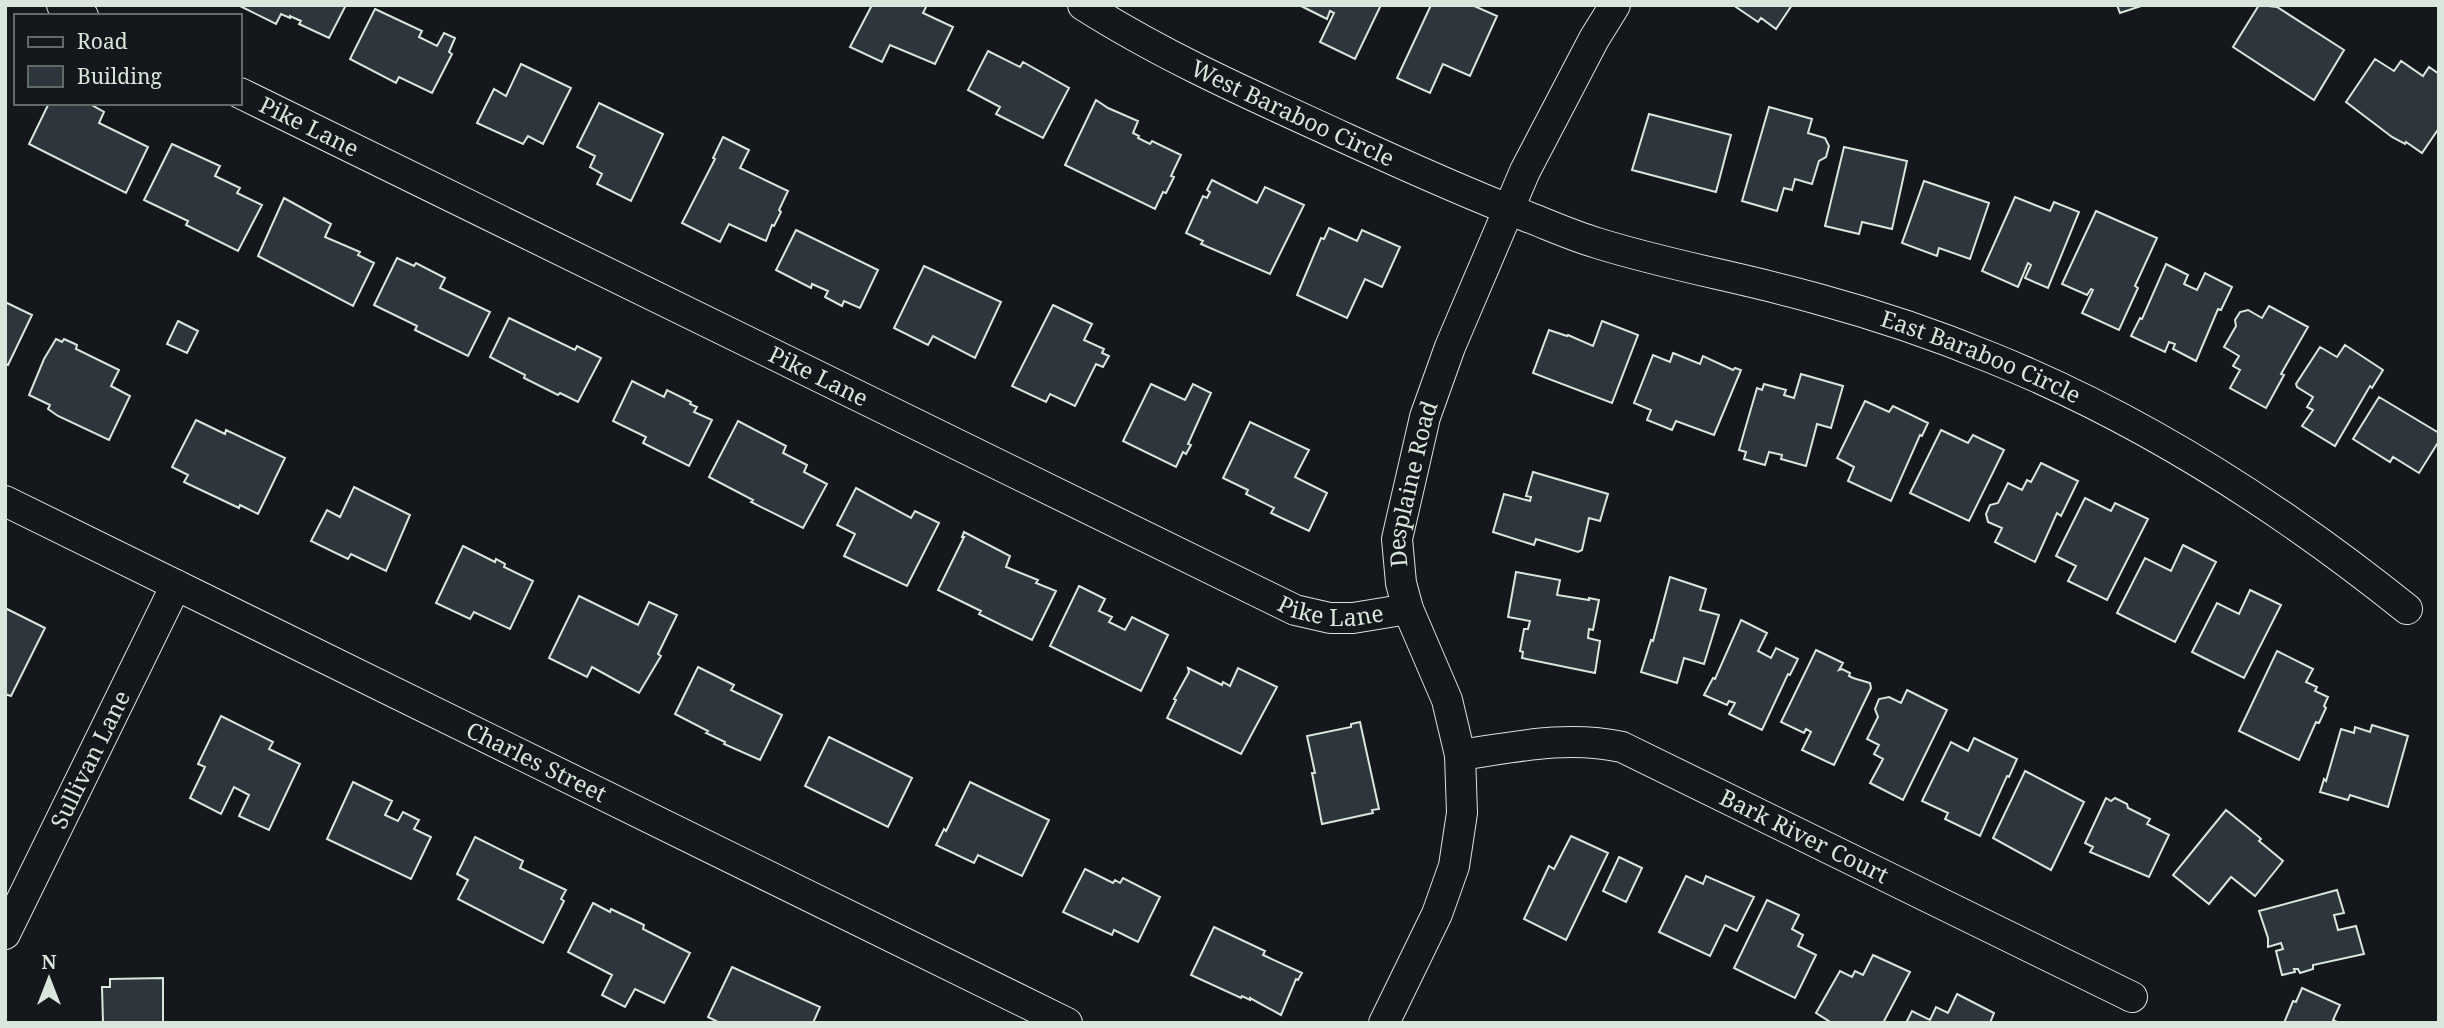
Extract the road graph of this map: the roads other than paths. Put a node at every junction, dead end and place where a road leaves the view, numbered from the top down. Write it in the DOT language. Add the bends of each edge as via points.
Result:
graph roads {
  1 [pos="62,5"];
  2 [pos="1083,5"];
  3 [pos="1615,5"];
  4 [pos="79,14"];
  5 [pos="242,94"];
  6 [pos="1507,209"];
  7 [pos="5,501"];
  8 [pos="176,585"];
  9 [pos="1408,609"];
  10 [pos="2407,609"];
  11 [pos="1460,755"];
  12 [pos="5,934"];
  13 [pos="2132,997"];
  14 [pos="1067,1023"];
  15 [pos="1384,1023"];
  1 -- 4 [label="street"];
  2 -- 6 [label="street, West Baraboo Circle" via="1205,73"];
  3 -- 6 [label="street, Desplaine Road"];
  5 -- 9 [label="street, Pike Lane" via="1296,610 1353,618"];
  6 -- 9 [label="street, Desplaine Road" via="1425,417 1397,539"];
  6 -- 10 [label="street, East Baraboo Circle" via="1593,242 1817,298 1995,359 2093,403 2188,454 2278,512"];
  7 -- 8 [label="street, Charles Street"];
  8 -- 12 [label="street, Sullivan Lane"];
  8 -- 14 [label="street, Charles Street"];
  9 -- 11 [label="street, Desplaine Road" via="1447,700"];
  11 -- 13 [label="street, Bark River Court" via="1570,740 1622,747"];
  11 -- 15 [label="street, Desplaine Road" via="1462,813 1454,866 1437,914"];
}
